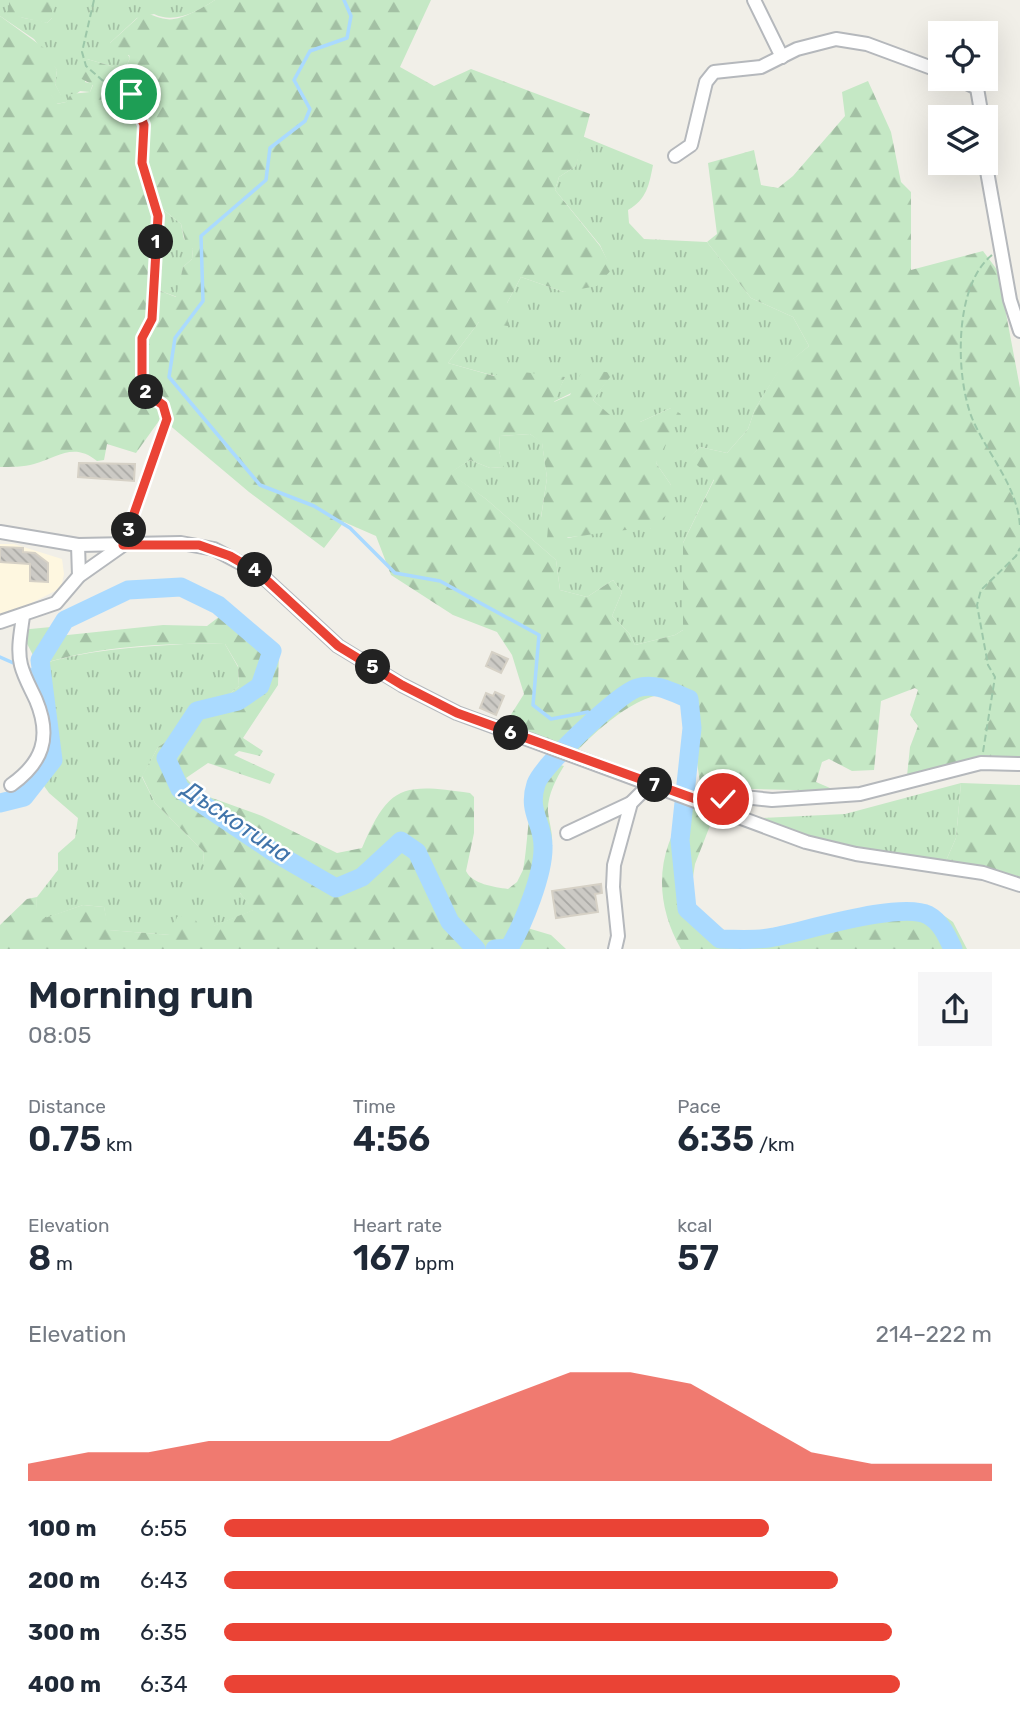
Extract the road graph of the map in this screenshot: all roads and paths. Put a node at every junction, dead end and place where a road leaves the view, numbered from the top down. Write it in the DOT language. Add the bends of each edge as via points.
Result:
graph roads {
  1 [pos="94,0"];
  2 [pos="754,0"];
  3 [pos="782,57"];
  4 [pos="928,67"];
  5 [pos="675,156"];
  6 [pos="988,175"];
  7 [pos="1000,248"];
  8 [pos="1020,331"];
  9 [pos="1020,527"];
  10 [pos="0,532"];
  11 [pos="78,545"];
  12 [pos="123,545"];
  13 [pos="1020,548"];
  14 [pos="1016,556"];
  15 [pos="1020,559"];
  16 [pos="79,576"];
  17 [pos="23,616"];
  18 [pos="0,622"];
  19 [pos="981,763"];
  20 [pos="1020,764"];
  21 [pos="650,783"];
  22 [pos="11,785"];
  23 [pos="631,803"];
  24 [pos="709,804"];
  25 [pos="567,833"];
  26 [pos="1020,885"];
  27 [pos="615,949"];
  1 -- 12 [label="path" via="82,52 86,66 131,94 144,125 142,163 158,216 152,319 142,338 142,382 146,393 163,405 167,419"];
  2 -- 3 [label="street"];
  3 -- 4 [label="street" via="820,41 854,40"];
  3 -- 5 [label="street" via="761,67 709,75 691,145"];
  6 -- 7 [label="street"];
  7 -- 8 [label="street"];
  7 -- 9 [label="path" via="978,266 963,305 963,373 972,417 1003,474"];
  10 -- 11 [label="street"];
  11 -- 12 [label="street"];
  11 -- 16 [label="street"];
  12 -- 16 [label="street"];
  12 -- 21 [label="street" via="199,545 230,556 259,573 338,646 402,685 457,713"];
  13 -- 14 [label="path"];
  14 -- 15 [label="path"];
  14 -- 19 [label="path" via="981,590 977,605 988,665 995,677"];
  16 -- 17 [label="street" via="56,603"];
  17 -- 18 [label="street"];
  17 -- 22 [label="street" via="21,666 38,704 43,738 36,764"];
  19 -- 20 [label="street"];
  19 -- 24 [label="street" via="860,794 772,800 734,796"];
  21 -- 23 [label="street"];
  21 -- 24 [label="street"];
  23 -- 25 [label="street"];
  23 -- 27 [label="street" via="614,865"];
  24 -- 26 [label="street" via="806,842 983,873"];
}
